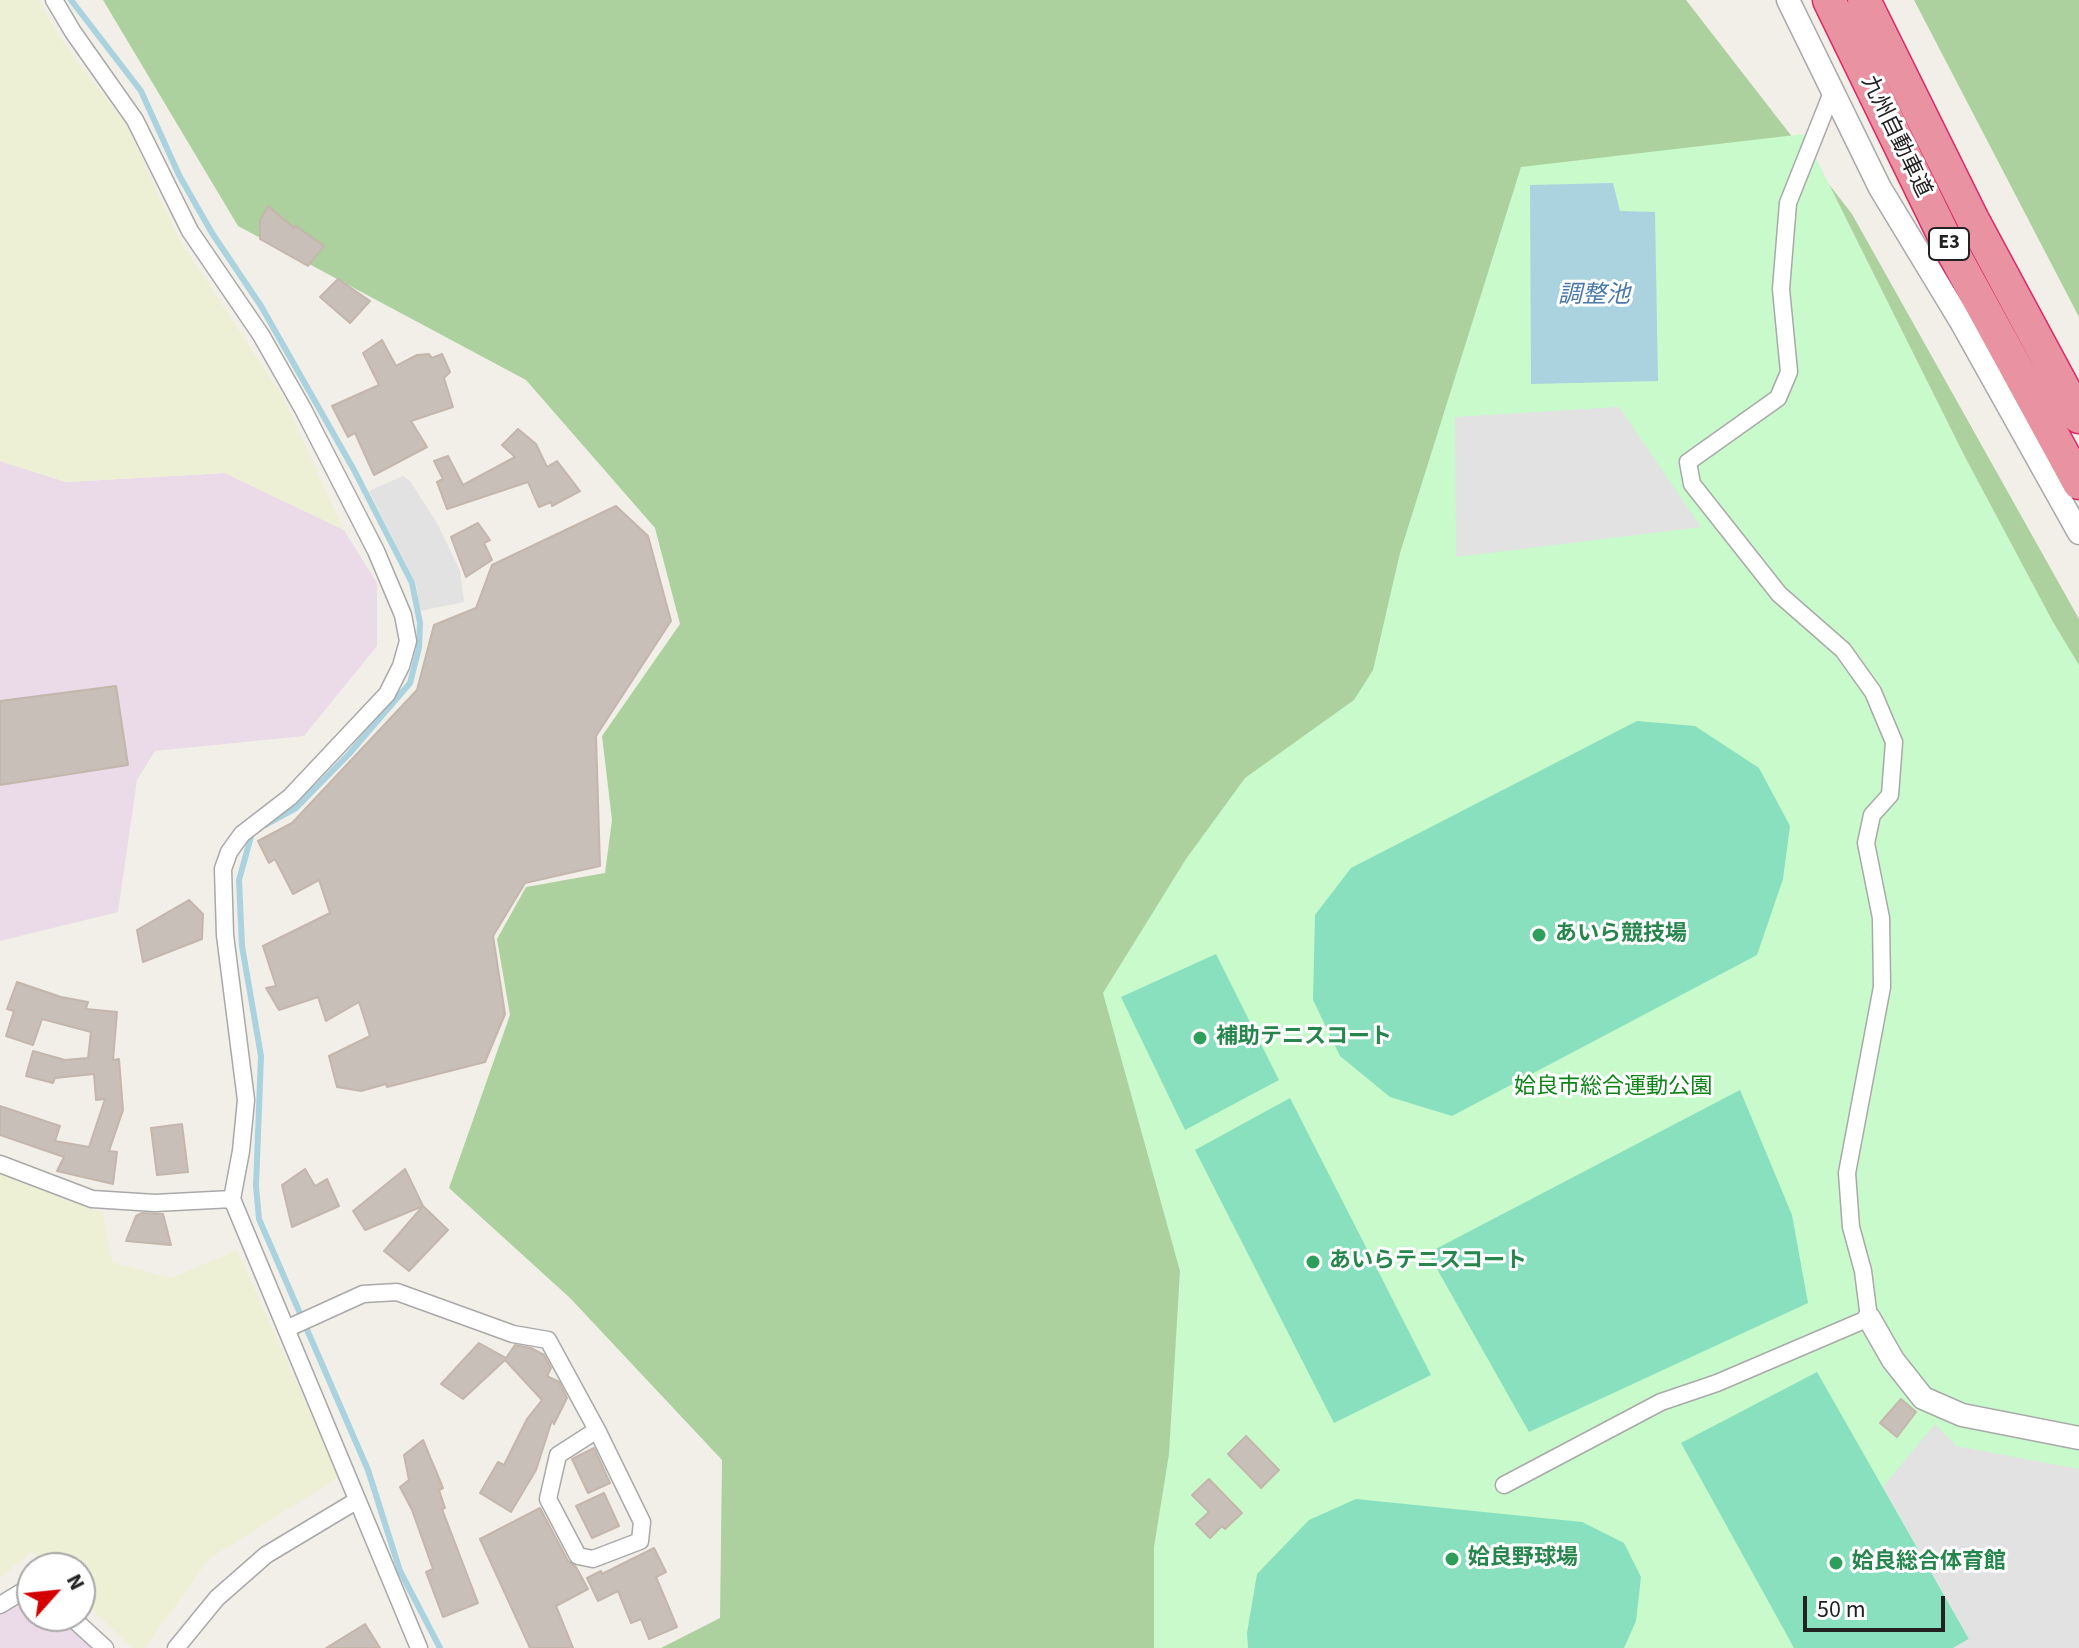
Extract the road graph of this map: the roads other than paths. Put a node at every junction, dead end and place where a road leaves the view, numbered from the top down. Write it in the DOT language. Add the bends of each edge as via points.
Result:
graph roads {
  1 [pos="54,0"];
  2 [pos="1788,0"];
  3 [pos="1829,0"];
  4 [pos="1864,0"];
  5 [pos="1833,90"];
  6 [pos="2079,417"];
  7 [pos="2079,483"];
  8 [pos="2079,533"];
  9 [pos="0,1164"];
  10 [pos="232,1199"];
  11 [pos="1869,1318"];
  12 [pos="286,1329"];
  13 [pos="597,1430"];
  14 [pos="2079,1438"];
  15 [pos="1504,1485"];
  16 [pos="356,1501"];
  17 [pos="88,1632"];
  18 [pos="105,1648"];
  19 [pos="176,1648"];
  20 [pos="419,1648"];
  1 -- 10 [label="street" via="135,120 190,231 261,335 303,409 376,551 408,641 387,694 290,797 242,834 223,869 225,935 246,1100"];
  2 -- 5 [label="street"];
  3 -- 7 [label="highway, 九州自動車道 / E3" via="1943,234"];
  4 -- 6 [label="highway, 九州自動車道 / E3"];
  5 -- 8 [label="street" via="1880,188"];
  5 -- 11 [label="street" via="1788,203 1781,289 1789,372 1778,398 1688,462 1692,484 1779,594 1843,650 1873,692 1894,742 1890,795 1872,815 1866,843 1881,918 1882,987 1847,1173 1851,1227"];
  9 -- 10 [label="street" via="92,1199"];
  10 -- 12 [label="street"];
  11 -- 14 [label="street" via="1923,1398 1962,1415"];
  11 -- 15 [label="street" via="1661,1402"];
  12 -- 13 [label="street" via="363,1294 397,1292 513,1334 548,1340"];
  12 -- 16 [label="street"];
  13 -- 13 [label="street" via="642,1522 640,1541 593,1559 578,1556 548,1499 558,1455"];
  16 -- 19 [label="street" via="266,1555 217,1598"];
  16 -- 20 [label="street"];
  17 -- 18 [label="street"];
}
